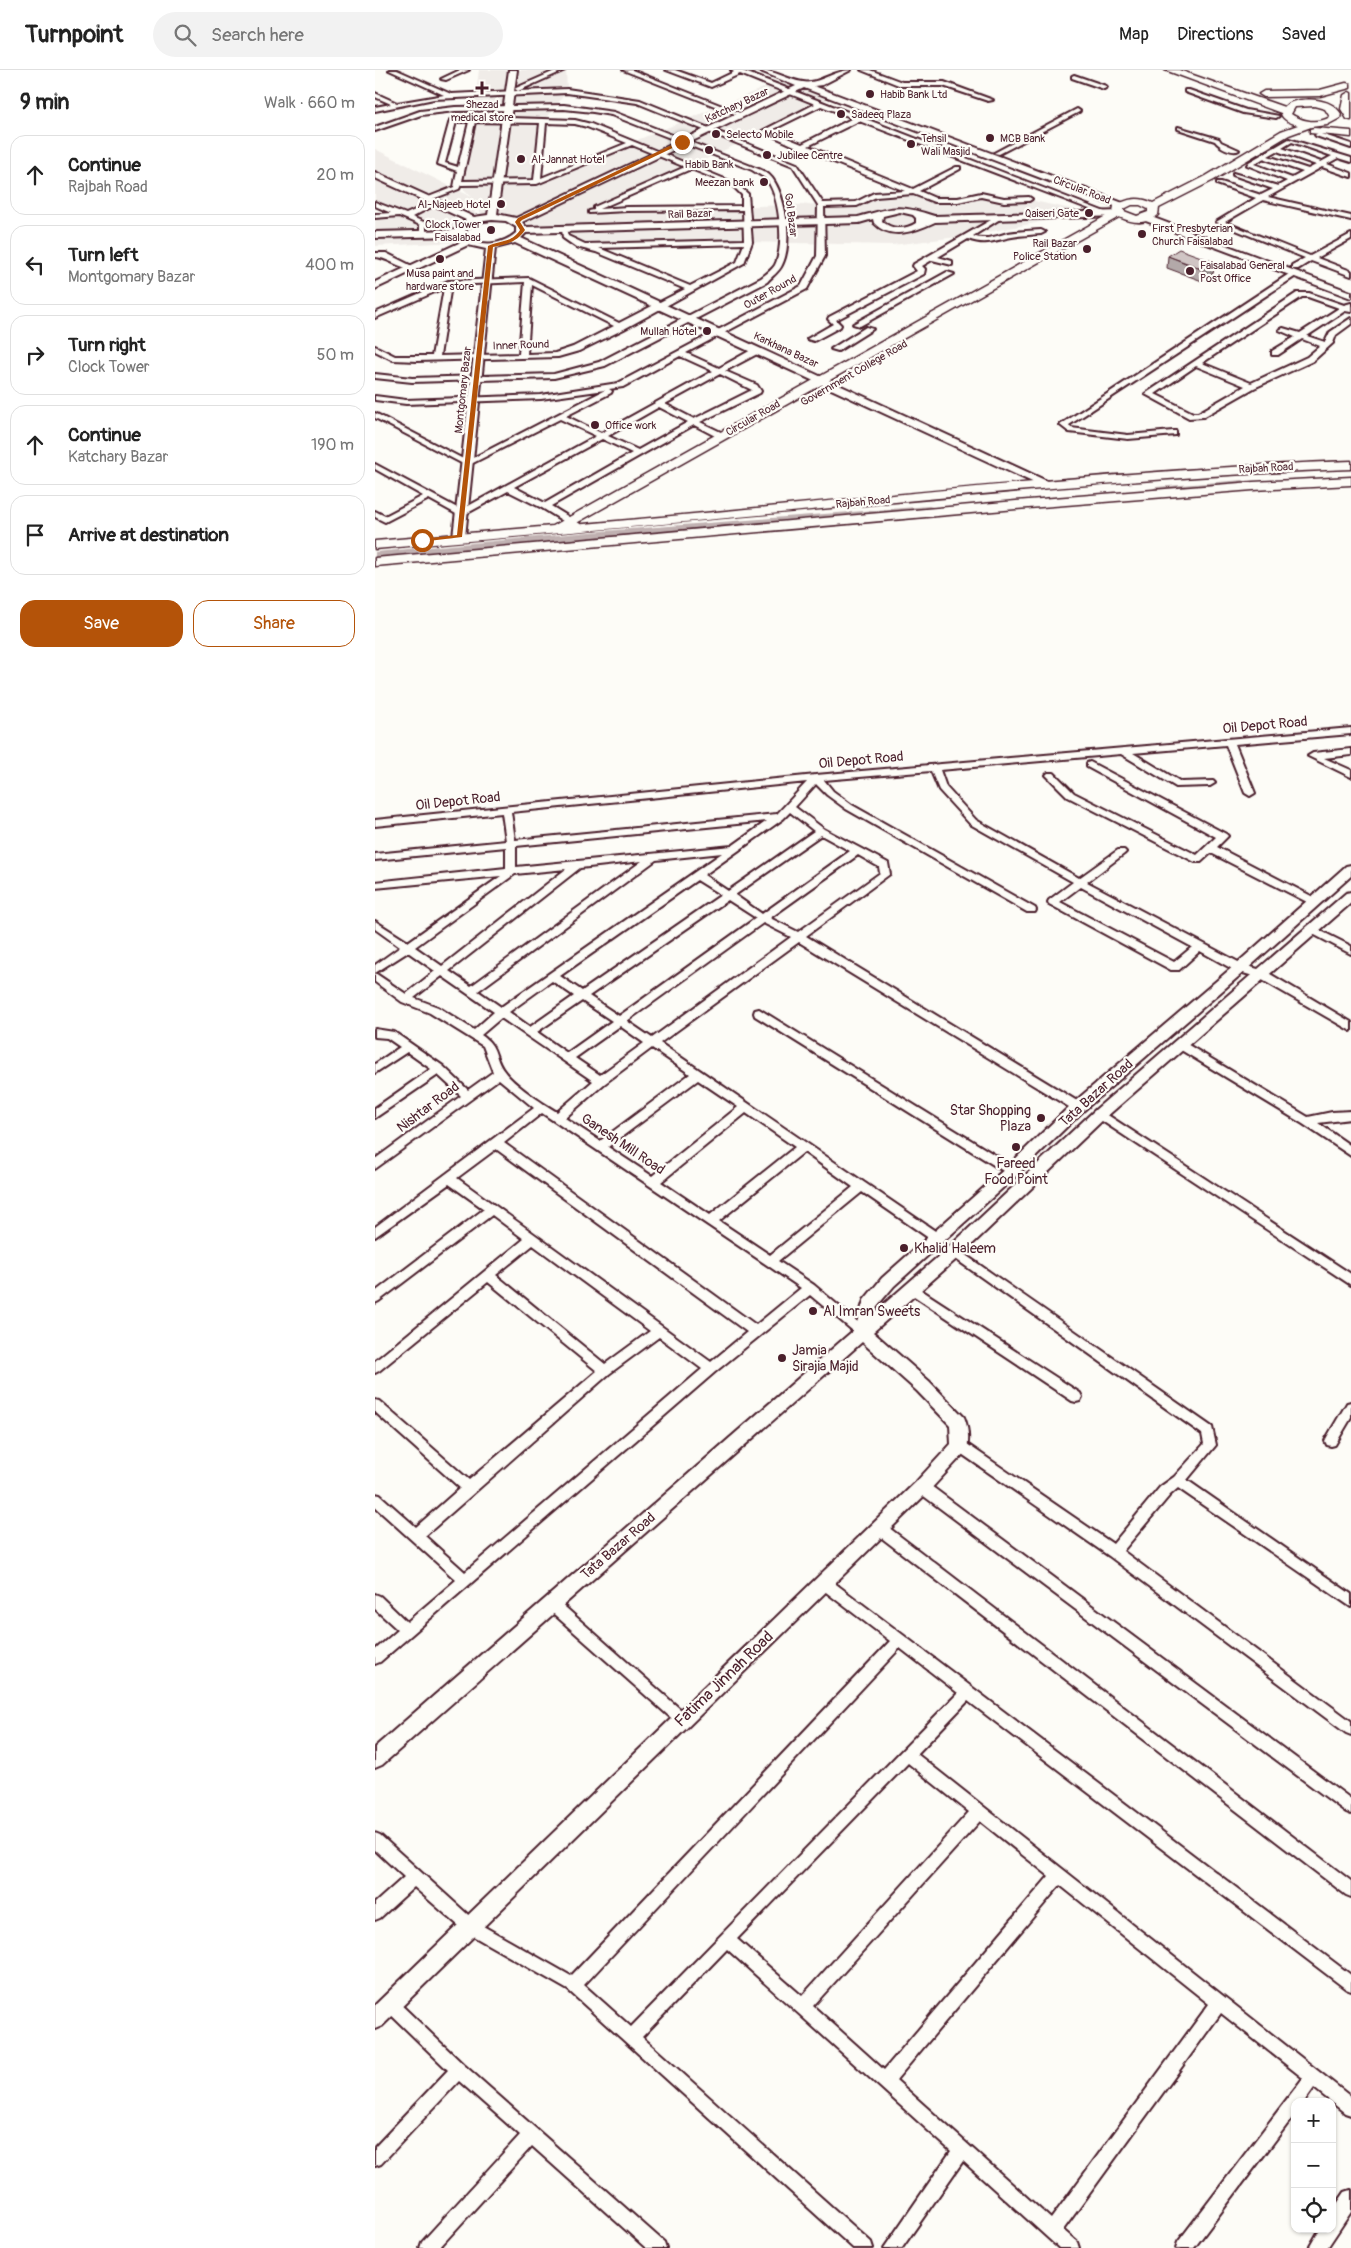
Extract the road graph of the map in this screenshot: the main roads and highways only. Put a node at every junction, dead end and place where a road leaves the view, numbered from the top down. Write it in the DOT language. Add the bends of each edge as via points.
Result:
graph roads {
  1 [pos="1170,70"];
  2 [pos="1193,70"];
  3 [pos="1349,90"];
  4 [pos="1265,99"];
  5 [pos="1314,103"];
  6 [pos="1298,104"];
  7 [pos="1335,114"];
  8 [pos="1351,117"];
  9 [pos="1283,121"];
  10 [pos="1323,123"];
  11 [pos="1351,123"];
  12 [pos="1311,124"];
  13 [pos="1351,133"];
  14 [pos="1112,195"];
  15 [pos="1161,195"];
  16 [pos="1124,209"];
  17 [pos="1150,210"];
  18 [pos="1006,280"];
  19 [pos="1351,465"];
  20 [pos="1351,482"];
  21 [pos="613,510"];
  22 [pos="759,521"];
  23 [pos="625,523"];
  24 [pos="575,525"];
  25 [pos="375,545"];
  26 [pos="375,562"];
  1 -- 4 [label="main road"];
  2 -- 4 [label="main road"];
  3 -- 4 [label="main road"];
  3 -- 5 [label="main road"];
  3 -- 7 [label="main road"];
  3 -- 8 [label="main road" via="1347,109"];
  4 -- 6 [label="main road"];
  4 -- 9 [label="main road"];
  5 -- 6 [label="main road"];
  5 -- 7 [label="main road"];
  6 -- 9 [label="main road" via="1292,105"];
  7 -- 10 [label="main road"];
  7 -- 11 [label="main road"];
  9 -- 12 [label="main road"];
  9 -- 12 [label="main road"];
  9 -- 13 [label="main road"];
  9 -- 15 [label="main road"];
  9 -- 17 [label="main road" via="1210,178"];
  10 -- 12 [label="main road"];
  10 -- 13 [label="main road"];
  14 -- 15 [label="main road" via="1132,198"];
  15 -- 17 [label="main road"];
  16 -- 17 [label="main road"];
  16 -- 17 [label="main road"];
  16 -- 18 [label="main road, Government College Road"];
  18 -- 21 [label="main road, Government College Road" via="832,386"];
  18 -- 24 [label="main road, Circular Road" via="820,380"];
  19 -- 22 [label="main road, Rajbah Road" via="1045,484"];
  20 -- 22 [label="main road, Rajbah Road"];
  21 -- 23 [label="main road"];
  21 -- 24 [label="main road, Government College Road"];
  22 -- 23 [label="main road, Rajbah Road"];
  22 -- 26 [label="main road, Rajbah Road"];
  23 -- 24 [label="main road, Rajbah Road"];
  24 -- 25 [label="main road, Rajbah Road" via="554,530"];
}
